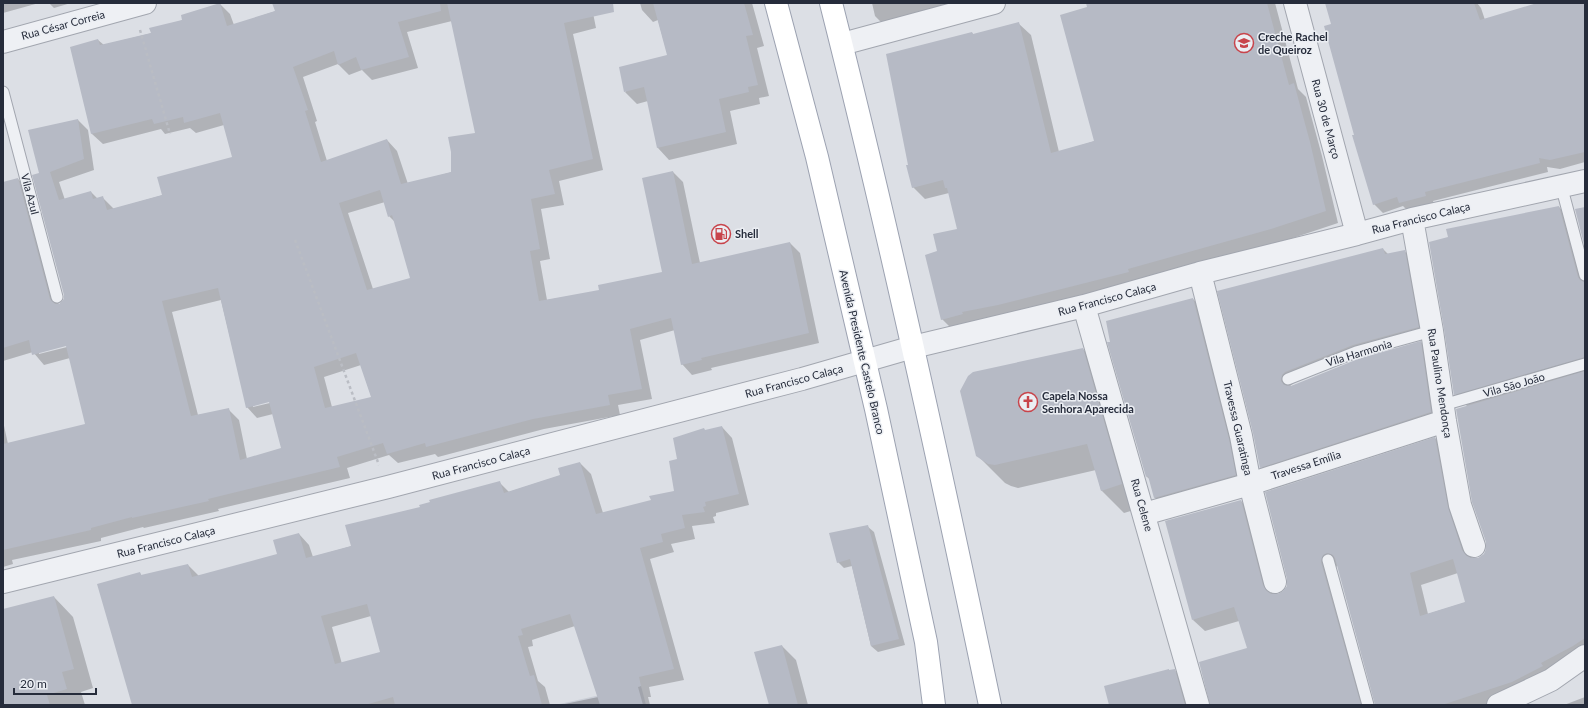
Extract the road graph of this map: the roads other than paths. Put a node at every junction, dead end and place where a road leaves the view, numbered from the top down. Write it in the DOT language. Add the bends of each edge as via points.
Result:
graph roads {
  1 [pos="776,3"];
  2 [pos="831,3"];
  3 [pos="994,3"];
  4 [pos="1295,3"];
  5 [pos="139,5"];
  6 [pos="3,42"];
  7 [pos="842,44"];
  8 [pos="3,92"];
  9 [pos="1585,181"];
  10 [pos="1561,185"];
  11 [pos="1412,219"];
  12 [pos="1357,234"];
  13 [pos="1200,273"];
  14 [pos="1585,275"];
  15 [pos="57,297"];
  16 [pos="1084,306"];
  17 [pos="1432,331"];
  18 [pos="913,347"];
  19 [pos="865,361"];
  20 [pos="1585,364"];
  21 [pos="1288,379"];
  22 [pos="1444,413"];
  23 [pos="1250,484"];
  24 [pos="1144,514"];
  25 [pos="1474,546"];
  26 [pos="1328,560"];
  27 [pos="3,582"];
  28 [pos="1275,582"];
  29 [pos="1585,656"];
  30 [pos="934,705"];
  31 [pos="990,705"];
  32 [pos="1198,705"];
  33 [pos="1368,705"];
  34 [pos="1498,705"];
  1 -- 19 [label="main road, Avenida Presidente Castelo Branco" via="817,157"];
  2 -- 7 [label="main road"];
  3 -- 7 [label="street"];
  4 -- 12 [label="street, Rua 30 de Março"];
  5 -- 6 [label="street, Rua César Correia"];
  7 -- 18 [label="main road"];
  8 -- 15 [label="lane, Vila Azul"];
  9 -- 10 [label="street, Rua Francisco Calaça"];
  10 -- 11 [label="street, Rua Francisco Calaça"];
  10 -- 14 [label="lane"];
  11 -- 12 [label="street, Rua Francisco Calaça"];
  11 -- 17 [label="street, Rua Paulino Mendonça"];
  12 -- 13 [label="street, Rua Francisco Calaça"];
  13 -- 16 [label="street, Rua Francisco Calaça"];
  13 -- 23 [label="street, Travessa Guaratinga" via="1241,436"];
  16 -- 18 [label="street, Rua Francisco Calaça"];
  16 -- 24 [label="street, Rua Celene"];
  17 -- 21 [label="lane, Vila Harmonia" via="1356,352"];
  17 -- 22 [label="street, Rua Paulino Mendonça"];
  18 -- 19 [label="street, Rua Francisco Calaça"];
  18 -- 31 [label="main road"];
  19 -- 27 [label="street, Rua Francisco Calaça" via="388,488"];
  19 -- 30 [label="main road, Avenida Presidente Castelo Branco" via="926,642"];
  20 -- 22 [label="lane, Vila São João"];
  22 -- 23 [label="street, Travessa Emília"];
  22 -- 25 [label="street, Rua Paulino Mendonça" via="1460,506"];
  23 -- 24 [label="street, Travessa Emília"];
  23 -- 28 [label="street, Travessa Guaratinga"];
  24 -- 32 [label="street, Rua Celene"];
  26 -- 33 [label="lane"];
  29 -- 34 [label="street" via="1551,680"];
}
